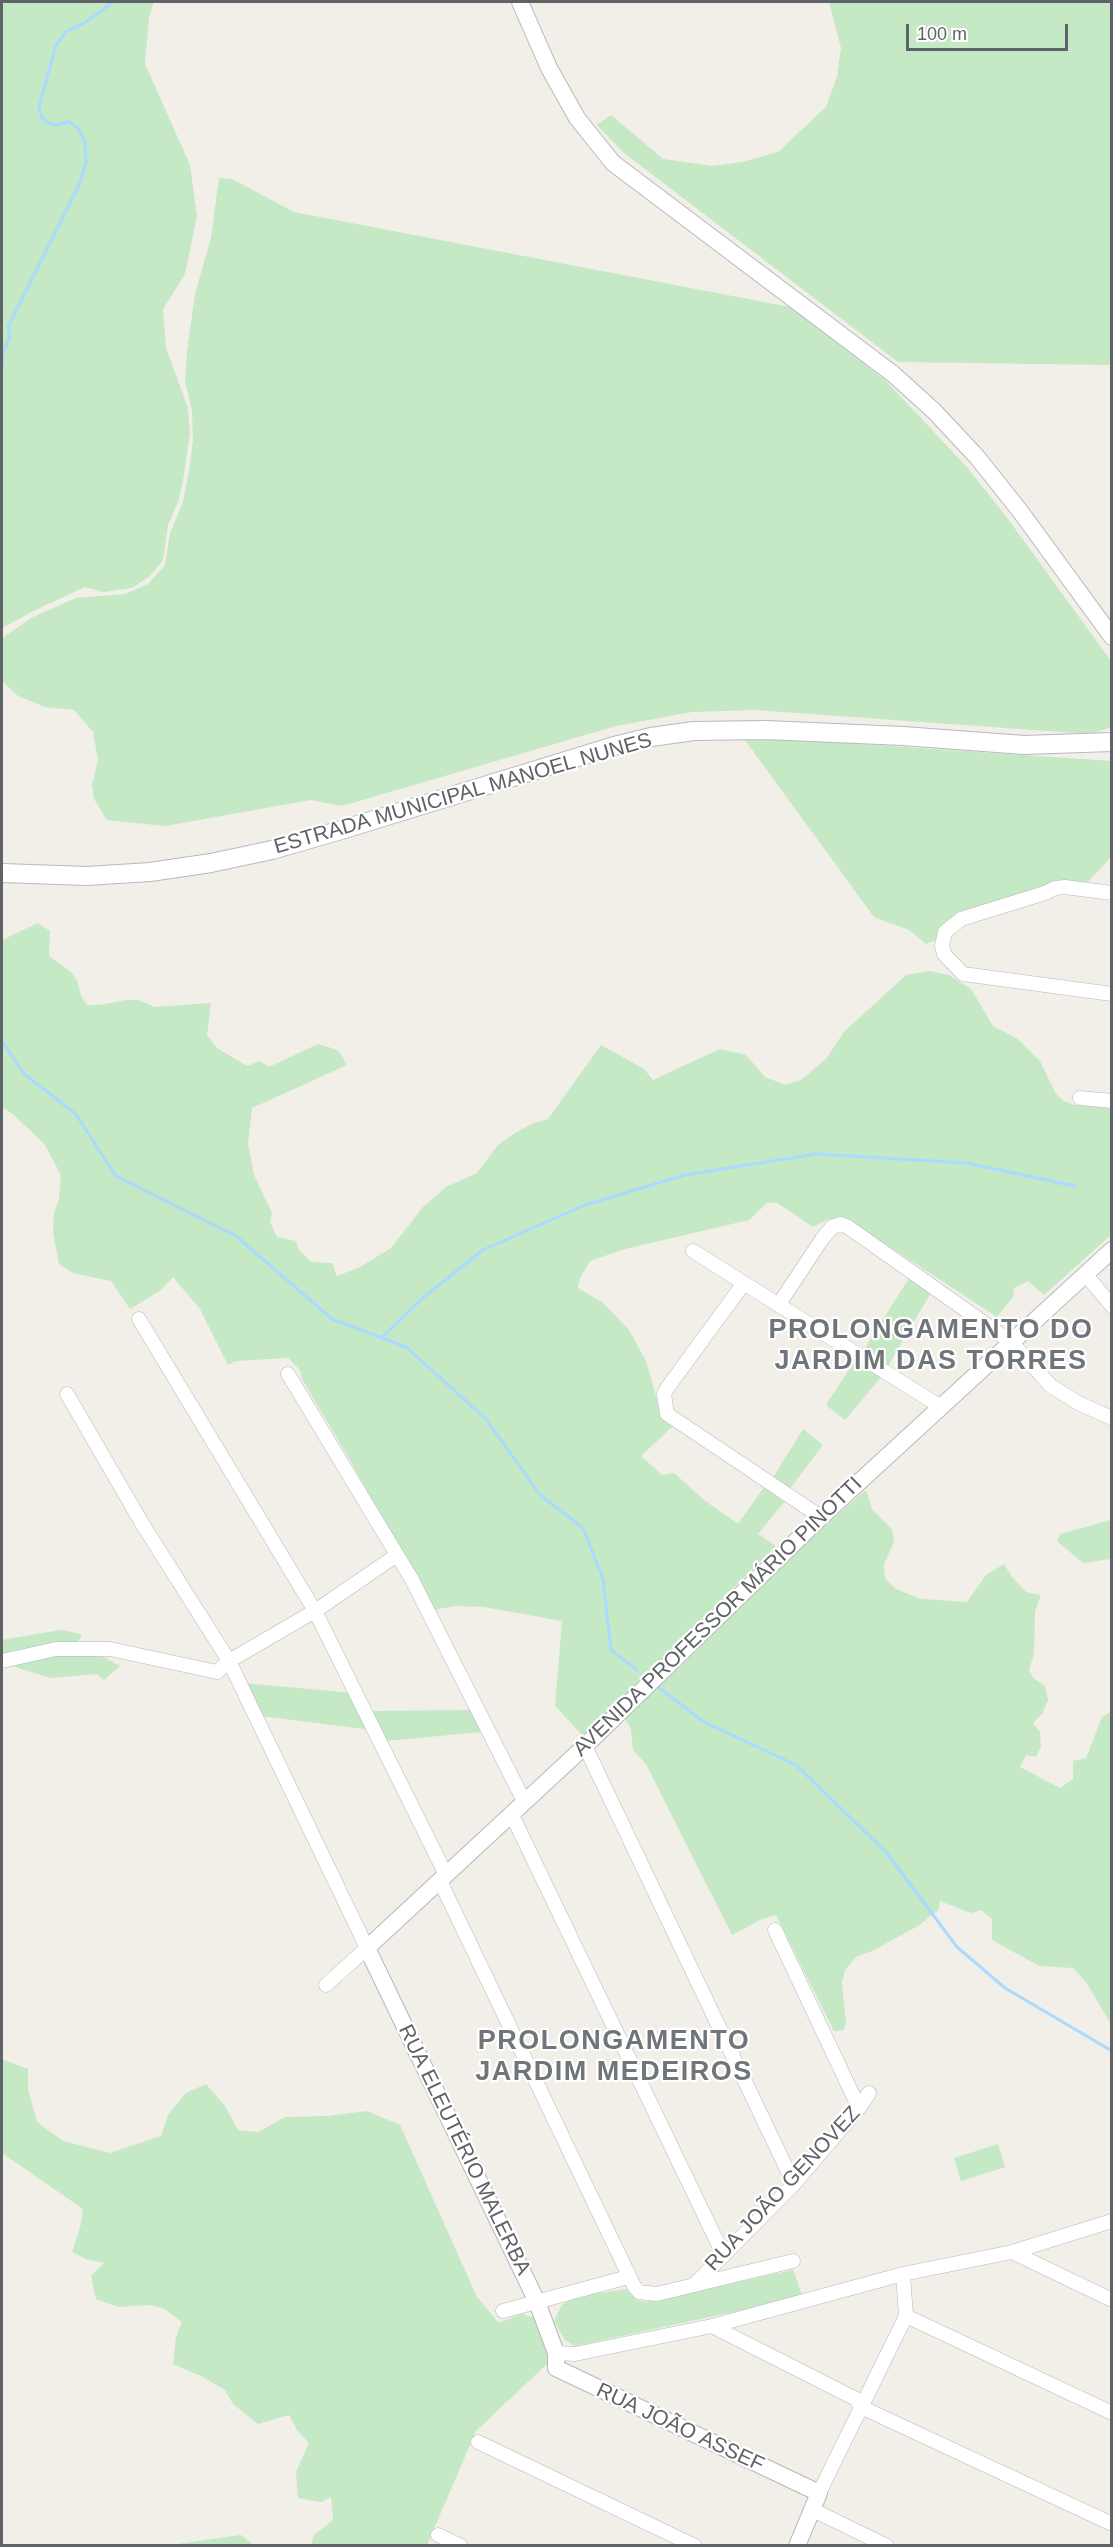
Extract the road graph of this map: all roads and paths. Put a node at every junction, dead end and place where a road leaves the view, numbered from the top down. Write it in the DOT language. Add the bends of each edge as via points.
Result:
graph roads {
  1 [pos="520,2"];
  2 [pos="1112,636"];
  3 [pos="1109,744"];
  4 [pos="2,873"];
  5 [pos="1112,893"];
  6 [pos="1112,994"];
  7 [pos="1080,1098"];
  8 [pos="1112,1101"];
  9 [pos="1112,1250"];
  10 [pos="693,1251"];
  11 [pos="1086,1275"];
  12 [pos="744,1283"];
  13 [pos="779,1304"];
  14 [pos="1112,1305"];
  15 [pos="139,1319"];
  16 [pos="1011,1342"];
  17 [pos="288,1374"];
  18 [pos="67,1394"];
  19 [pos="941,1407"];
  20 [pos="1112,1418"];
  21 [pos="821,1517"];
  22 [pos="397,1556"];
  23 [pos="315,1611"];
  24 [pos="2,1661"];
  25 [pos="229,1661"];
  26 [pos="585,1746"];
  27 [pos="524,1801"];
  28 [pos="511,1813"];
  29 [pos="443,1878"];
  30 [pos="775,1930"];
  31 [pos="367,1948"];
  32 [pos="326,1985"];
  33 [pos="869,2093"];
  34 [pos="859,2108"];
  35 [pos="794,2184"];
  36 [pos="1112,2221"];
  37 [pos="1012,2252"];
  38 [pos="723,2254"];
  39 [pos="793,2261"];
  40 [pos="903,2274"];
  41 [pos="628,2277"];
  42 [pos="694,2284"];
  43 [pos="1112,2300"];
  44 [pos="537,2302"];
  45 [pos="503,2311"];
  46 [pos="906,2316"];
  47 [pos="712,2326"];
  48 [pos="556,2353"];
  49 [pos="861,2407"];
  50 [pos="1112,2413"];
  51 [pos="478,2442"];
  52 [pos="819,2493"];
  53 [pos="813,2510"];
  54 [pos="1112,2524"];
  55 [pos="438,2535"];
  56 [pos="461,2546"];
  57 [pos="694,2546"];
  58 [pos="797,2546"];
  59 [pos="886,2546"];
  1 -- 2 [label="street" via="549,68 572,108 613,163 893,374 934,411 1006,493"];
  3 -- 4 [label="main road, ESTRADA MUNICIPAL MANOEL NUNES" via="1024,745 766,730 694,731 614,746 338,831 211,863 87,876"];
  5 -- 6 [label="street" via="1055,888 961,919 945,932 942,946 944,954 963,974"];
  7 -- 8 [label="street"];
  9 -- 11 [label="street, AVENIDA PROFESSOR MÁRIO PINOTTI"];
  10 -- 12 [label="street"];
  11 -- 14 [label="street"];
  11 -- 16 [label="street, AVENIDA PROFESSOR MÁRIO PINOTTI"];
  12 -- 13 [label="street"];
  12 -- 21 [label="street" via="668,1387 665,1408 673,1419"];
  13 -- 16 [label="street" via="832,1227 841,1224"];
  13 -- 19 [label="street"];
  15 -- 23 [label="street"];
  16 -- 19 [label="street, AVENIDA PROFESSOR MÁRIO PINOTTI"];
  16 -- 20 [label="street" via="1051,1386"];
  17 -- 22 [label="street"];
  18 -- 25 [label="street"];
  19 -- 21 [label="street, AVENIDA PROFESSOR MÁRIO PINOTTI"];
  21 -- 26 [label="street, AVENIDA PROFESSOR MÁRIO PINOTTI"];
  22 -- 23 [label="street"];
  22 -- 27 [label="street"];
  23 -- 25 [label="street"];
  23 -- 29 [label="street"];
  24 -- 25 [label="street" via="56,1649 110,1649 217,1672"];
  25 -- 31 [label="street"];
  26 -- 27 [label="street, AVENIDA PROFESSOR MÁRIO PINOTTI"];
  26 -- 35 [label="street"];
  27 -- 28 [label="street, AVENIDA PROFESSOR MÁRIO PINOTTI"];
  28 -- 29 [label="street, AVENIDA PROFESSOR MÁRIO PINOTTI"];
  28 -- 38 [label="street"];
  29 -- 31 [label="street, AVENIDA PROFESSOR MÁRIO PINOTTI"];
  29 -- 41 [label="street"];
  30 -- 34 [label="street"];
  31 -- 32 [label="street, AVENIDA PROFESSOR MÁRIO PINOTTI"];
  31 -- 44 [label="street, RUA ELEUTÉRIO MALERBA"];
  33 -- 34 [label="street, RUA JOÃO GENOVEZ"];
  34 -- 35 [label="street, RUA JOÃO GENOVEZ"];
  35 -- 38 [label="street, RUA JOÃO GENOVEZ"];
  36 -- 37 [label="street"];
  37 -- 40 [label="street"];
  37 -- 43 [label="street"];
  38 -- 42 [label="street, RUA JOÃO GENOVEZ"];
  39 -- 42 [label="street"];
  40 -- 46 [label="street"];
  40 -- 47 [label="street"];
  41 -- 42 [label="street" via="639,2292 657,2294"];
  41 -- 44 [label="street"];
  44 -- 45 [label="street"];
  44 -- 48 [label="street, RUA ELEUTÉRIO MALERBA"];
  46 -- 49 [label="street"];
  46 -- 50 [label="street"];
  47 -- 48 [label="street" via="575,2354"];
  47 -- 49 [label="street" via="856,2399"];
  48 -- 52 [label="street, RUA JOÃO ASSEF" via="558,2371"];
  49 -- 52 [label="street"];
  49 -- 54 [label="street"];
  51 -- 57 [label="street"];
  52 -- 53 [label="street"];
  53 -- 58 [label="street"];
  53 -- 59 [label="street"];
  55 -- 56 [label="street"];
}
